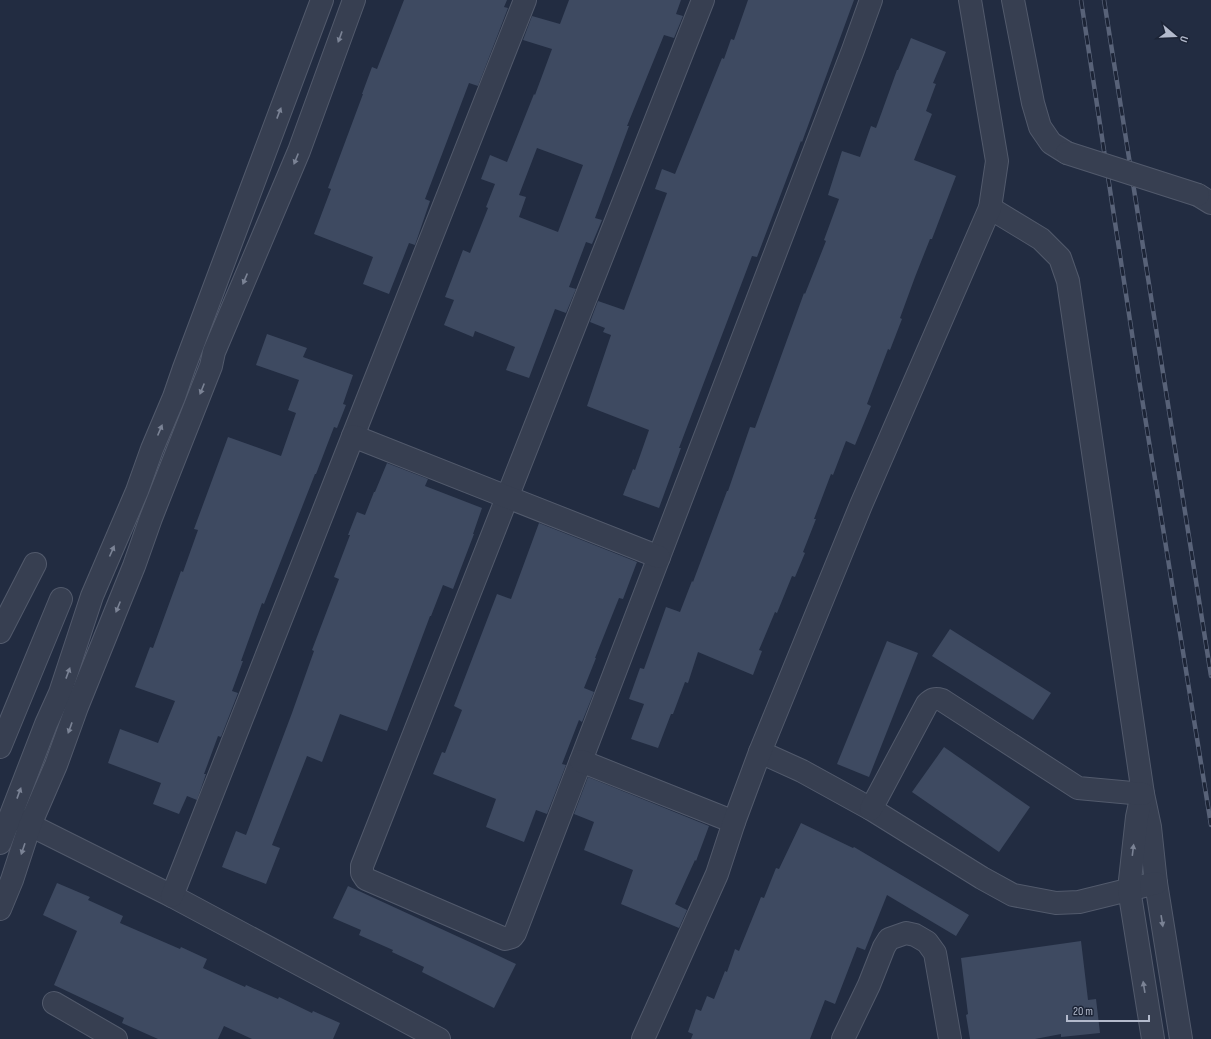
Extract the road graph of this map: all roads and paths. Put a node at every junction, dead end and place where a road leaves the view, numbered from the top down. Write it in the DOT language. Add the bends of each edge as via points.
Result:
graph roads {
  1 [pos="322,0"];
  2 [pos="354,0"];
  3 [pos="525,0"];
  4 [pos="703,0"];
  5 [pos="871,0"];
  6 [pos="970,0"];
  7 [pos="1013,0"];
  8 [pos="1211,203"];
  9 [pos="990,208"];
  10 [pos="353,436"];
  11 [pos="507,497"];
  12 [pos="659,557"];
  13 [pos="35,564"];
  14 [pos="61,600"];
  15 [pos="0,632"];
  16 [pos="0,747"];
  17 [pos="760,752"];
  18 [pos="581,761"];
  19 [pos="1143,794"];
  20 [pos="870,809"];
  21 [pos="21,821"];
  22 [pos="734,822"];
  23 [pos="0,843"];
  24 [pos="1156,883"];
  25 [pos="1129,889"];
  26 [pos="172,896"];
  27 [pos="0,909"];
  28 [pos="54,1003"];
  29 [pos="116,1039"];
  30 [pos="439,1039"];
  31 [pos="643,1039"];
  32 [pos="843,1039"];
  33 [pos="950,1039"];
  34 [pos="1152,1039"];
  35 [pos="1181,1039"];
  21 -- 1 [label="street, one-way" via="46,724 63,686 92,596 118,539 174,397"];
  2 -- 21 [label="street, one-way" via="299,151 214,352 211,366 56,765"];
  3 -- 10 [label="street"];
  4 -- 11 [label="street"];
  5 -- 12 [label="street"];
  6 -- 9 [label="street" via="997,161"];
  7 -- 8 [label="street, bridge" via="1033,103 1040,127 1051,144 1067,153 1198,195"];
  9 -- 17 [label="street" via="861,505"];
  9 -- 19 [label="street" via="1041,239 1060,258 1068,281"];
  10 -- 11 [label="street"];
  10 -- 26 [label="street"];
  11 -- 12 [label="street"];
  11 -- 18 [label="street" via="362,866 362,873 366,879 505,939 512,937"];
  12 -- 18 [label="street"];
  13 -- 15 [label="street"];
  14 -- 16 [label="street"];
  17 -- 20 [label="street" via="802,771"];
  17 -- 22 [label="street"];
  18 -- 22 [label="street"];
  19 -- 20 [label="street" via="1078,788 937,699 927,704"];
  19 -- 24 [label="street"];
  25 -- 19 [label="street, one-way" via="1137,817"];
  20 -- 25 [label="street" via="1013,895 1056,903 1079,902"];
  21 -- 23 [label="street"];
  21 -- 26 [label="street"];
  21 -- 27 [label="street, one-way" via="12,880"];
  22 -- 31 [label="street" via="717,874"];
  24 -- 25 [label="street"];
  24 -- 35 [label="street, one-way"];
  34 -- 25 [label="street, one-way"];
  26 -- 30 [label="street"];
  28 -- 29 [label="street"];
  32 -- 33 [label="street" via="884,947 889,939 906,933 927,942 936,953"];
}
